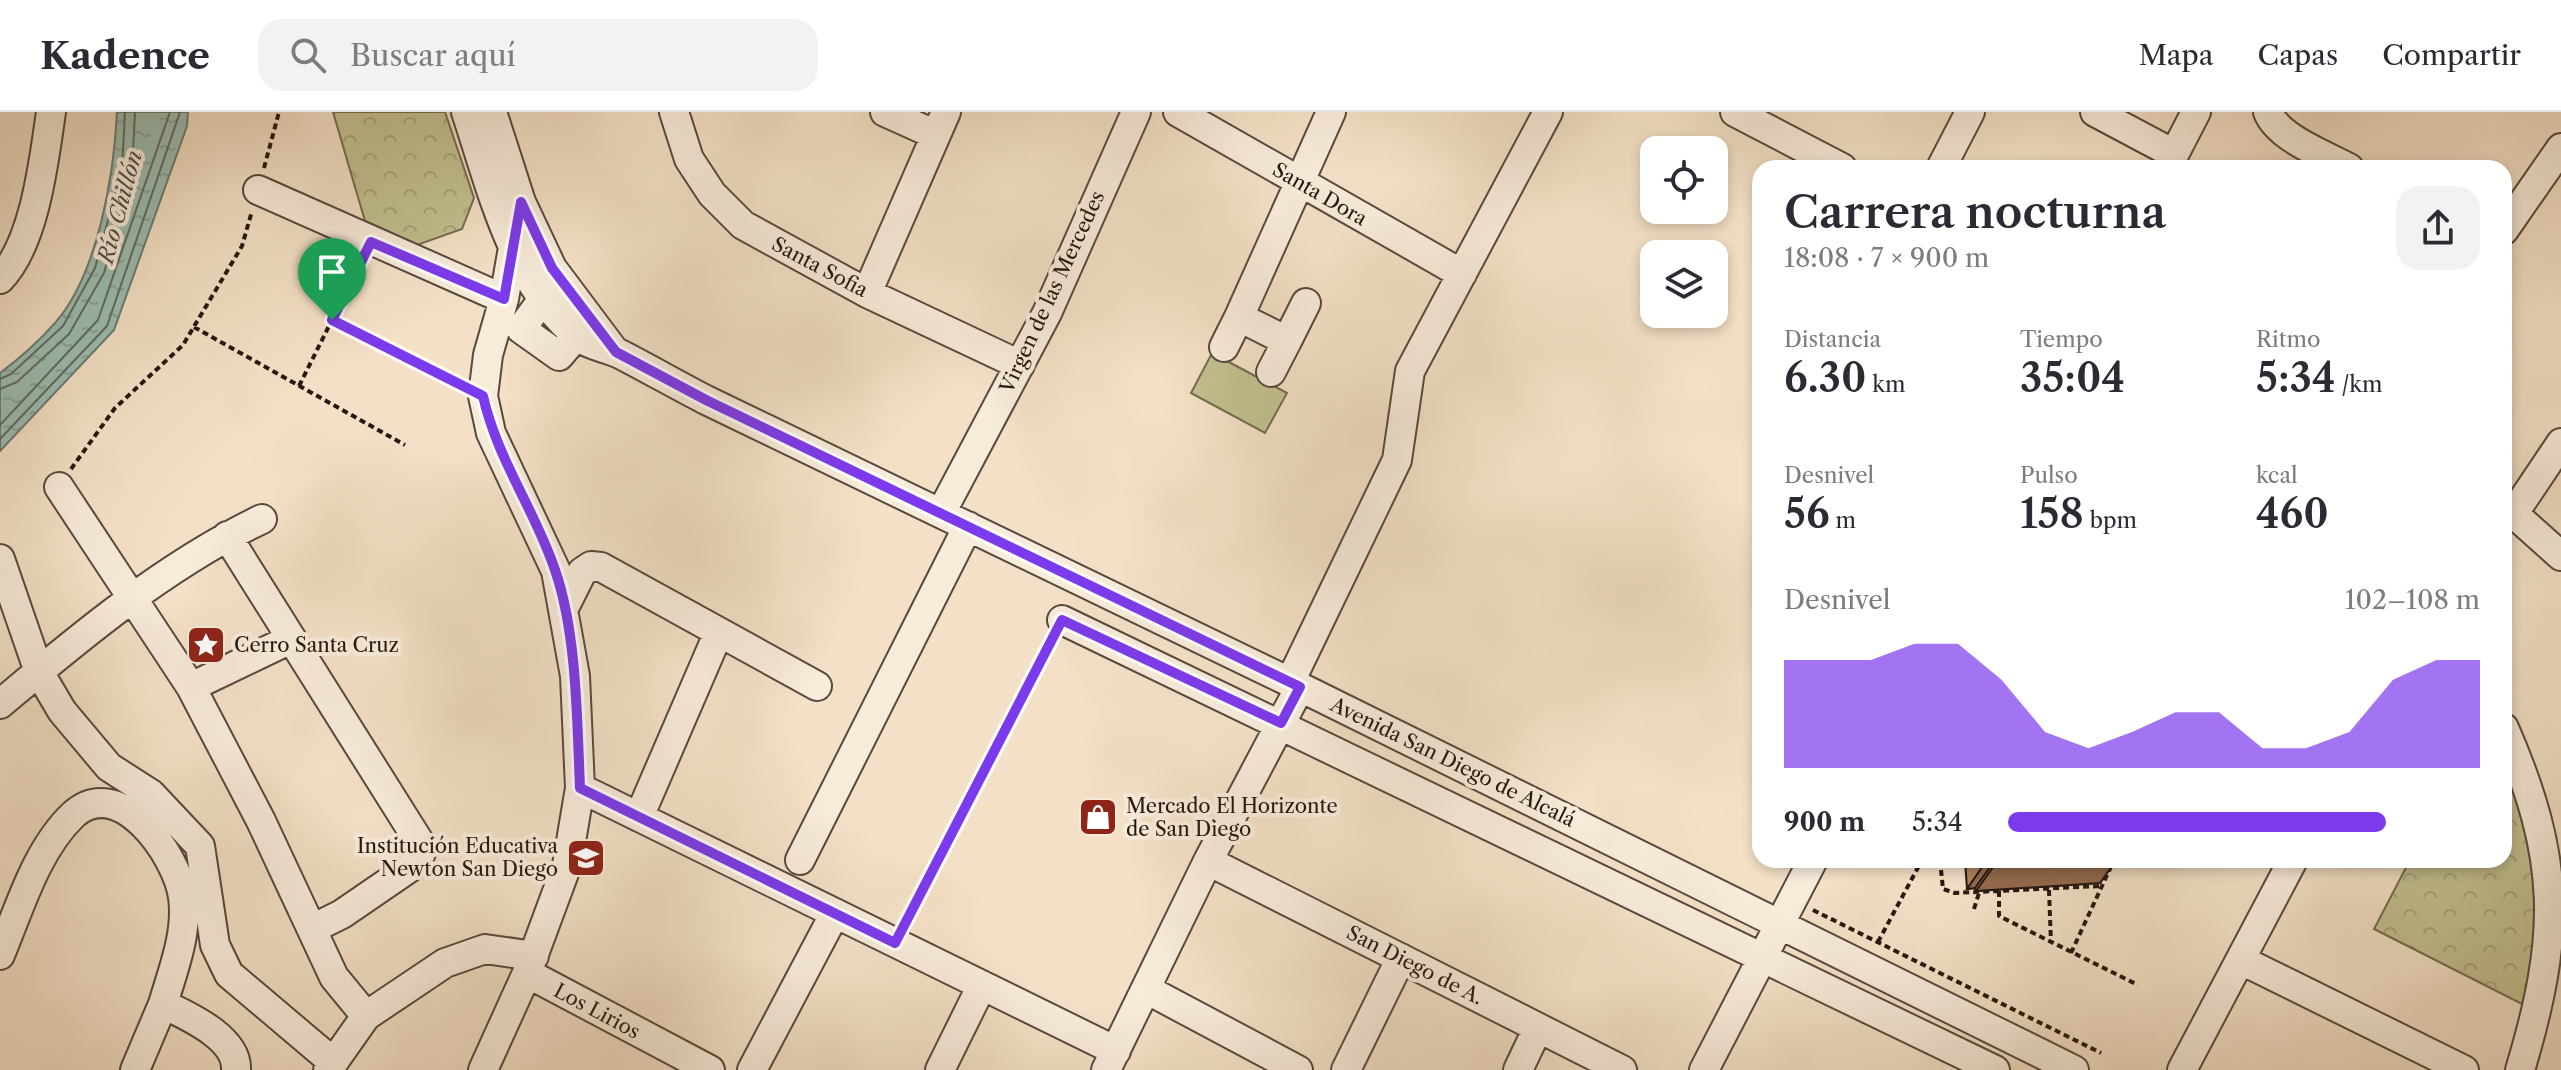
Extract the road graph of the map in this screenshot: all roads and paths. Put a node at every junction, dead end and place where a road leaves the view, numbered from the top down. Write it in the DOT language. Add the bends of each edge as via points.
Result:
graph roads {
  1 [pos="51,112"];
  2 [pos="279,112"];
  3 [pos="466,112"];
  4 [pos="492,112"];
  5 [pos="674,112"];
  6 [pos="885,112"];
  7 [pos="1136,112"];
  8 [pos="1178,112"];
  9 [pos="1331,112"];
  10 [pos="1548,112"];
  11 [pos="1735,112"];
  12 [pos="1970,112"];
  13 [pos="2095,112"];
  14 [pos="2196,112"];
  15 [pos="2268,112"];
  16 [pos="1767,119"];
  17 [pos="941,124"];
  18 [pos="2561,148"];
  19 [pos="1830,160"];
  20 [pos="1945,160"];
  21 [pos="2168,160"];
  22 [pos="2171,160"];
  23 [pos="2335,160"];
  24 [pos="1301,183"];
  25 [pos="258,190"];
  26 [pos="521,202"];
  27 [pos="2512,218"];
  28 [pos="371,242"];
  29 [pos="513,243"];
  30 [pos="1462,274"];
  31 [pos="0,279"];
  32 [pos="867,293"];
  33 [pos="543,299"];
  34 [pos="1306,303"];
  35 [pos="508,316"];
  36 [pos="1239,317"];
  37 [pos="332,320"];
  38 [pos="194,327"];
  39 [pos="577,335"];
  40 [pos="1287,341"];
  41 [pos="1224,347"];
  42 [pos="616,352"];
  43 [pos="1020,365"];
  44 [pos="1271,372"];
  45 [pos="299,386"];
  46 [pos="483,396"];
  47 [pos="2561,443"];
  48 [pos="405,445"];
  49 [pos="59,487"];
  50 [pos="2512,505"];
  51 [pos="2512,512"];
  52 [pos="941,513"];
  53 [pos="262,519"];
  54 [pos="968,526"];
  55 [pos="227,536"];
  56 [pos="2561,556"];
  57 [pos="0,559"];
  58 [pos="130,600"];
  59 [pos="563,610"];
  60 [pos="1062,620"];
  61 [pos="718,634"];
  62 [pos="1190,634"];
  63 [pos="291,639"];
  64 [pos="39,672"];
  65 [pos="1173,672"];
  66 [pos="1295,684"];
  67 [pos="817,686"];
  68 [pos="191,687"];
  69 [pos="0,704"];
  70 [pos="1281,723"];
  71 [pos="2512,747"];
  72 [pos="580,788"];
  73 [pos="639,817"];
  74 [pos="800,860"];
  75 [pos="1208,861"];
  76 [pos="1809,868"];
  77 [pos="1918,868"];
  78 [pos="1941,868"];
  79 [pos="2110,868"];
  80 [pos="2289,868"];
  81 [pos="2101,886"];
  82 [pos="2049,889"];
  83 [pos="1999,891"];
  84 [pos="1979,892"];
  85 [pos="1974,909"];
  86 [pos="1812,910"];
  87 [pos="835,913"];
  88 [pos="11,917"];
  89 [pos="1781,925"];
  90 [pos="312,929"];
  91 [pos="1878,942"];
  92 [pos="895,943"];
  93 [pos="2051,943"];
  94 [pos="2071,953"];
  95 [pos="0,955"];
  96 [pos="1763,957"];
  97 [pos="1401,958"];
  98 [pos="2241,960"];
  99 [pos="530,964"];
  100 [pos="982,985"];
  101 [pos="2138,985"];
  102 [pos="1146,989"];
  103 [pos="163,1004"];
  104 [pos="366,1016"];
  105 [pos="1538,1028"];
  106 [pos="2101,1053"];
  107 [pos="1111,1060"];
  108 [pos="675,1062"];
  109 [pos="330,1066"];
  110 [pos="135,1070"];
  111 [pos="236,1070"];
  112 [pos="483,1070"];
  113 [pos="710,1070"];
  114 [pos="752,1070"];
  115 [pos="940,1070"];
  116 [pos="1298,1070"];
  117 [pos="1346,1070"];
  118 [pos="1518,1070"];
  119 [pos="1622,1070"];
  120 [pos="1704,1070"];
  121 [pos="1995,1070"];
  122 [pos="2074,1070"];
  123 [pos="2182,1070"];
  124 [pos="2464,1070"];
  125 [pos="2520,1070"];
  1 -- 31 [label="street" via="29,219"];
  2 -- 25 [label="path"];
  3 -- 29 [label="street, Avenida San Diego de Alcalá"];
  4 -- 26 [label="street, Avenida San Diego de Alcalá"];
  5 -- 32 [label="street, Santa Sofia" via="689,159 712,194 743,225"];
  6 -- 17 [label="street"];
  7 -- 43 [label="street, Virgen de las Mercedes"];
  8 -- 24 [label="street, Santa Dora"];
  9 -- 24 [label="street"];
  10 -- 30 [label="street"];
  11 -- 16 [label="street"];
  12 -- 20 [label="street"];
  13 -- 21 [label="street"];
  14 -- 22 [label="street"];
  15 -- 23 [label="street" via="2272,122"];
  16 -- 19 [label="street"];
  17 -- 32 [label="street"];
  18 -- 27 [label="street"];
  24 -- 30 [label="street, Santa Dora"];
  24 -- 36 [label="street"];
  25 -- 28 [label="street"];
  25 -- 38 [label="path" via="242,246"];
  26 -- 29 [label="street"];
  26 -- 42 [label="street, Avenida San Diego de Alcalá" via="552,268"];
  28 -- 35 [label="street"];
  28 -- 37 [label="path"];
  29 -- 33 [label="street, Avenida San Diego de Alcalá"];
  29 -- 35 [label="street"];
  30 -- 66 [label="street" via="1410,371 1397,460"];
  32 -- 43 [label="street, Santa Sofia"];
  33 -- 35 [label="street"];
  33 -- 39 [label="street, Avenida San Diego de Alcalá"];
  34 -- 40 [label="street"];
  35 -- 39 [label="street" via="559,356"];
  35 -- 46 [label="street" via="488,355"];
  36 -- 40 [label="street"];
  36 -- 41 [label="street"];
  37 -- 45 [label="path"];
  37 -- 46 [label="path"];
  38 -- 45 [label="path"];
  38 -- 49 [label="path" via="183,345 115,408"];
  39 -- 42 [label="street, Avenida San Diego de Alcalá"];
  40 -- 44 [label="street"];
  42 -- 52 [label="street, Avenida San Diego de Alcalá"];
  43 -- 52 [label="street, Virgen de las Mercedes"];
  45 -- 48 [label="path"];
  46 -- 59 [label="street" via="491,433 556,571"];
  47 -- 50 [label="street"];
  49 -- 58 [label="street"];
  51 -- 56 [label="street"];
  52 -- 54 [label="street, Avenida San Diego de Alcalá"];
  53 -- 55 [label="street"];
  54 -- 62 [label="street, Avenida San Diego de Alcalá"];
  54 -- 74 [label="street"];
  55 -- 58 [label="street"];
  55 -- 63 [label="street"];
  57 -- 64 [label="street"];
  58 -- 64 [label="street"];
  58 -- 68 [label="street"];
  59 -- 61 [label="street" via="582,572 601,567"];
  59 -- 72 [label="street" via="575,676"];
  60 -- 65 [label="street, Avenida San Diego de Alcalá"];
  60 -- 92 [label="path"];
  61 -- 67 [label="street"];
  61 -- 73 [label="street"];
  62 -- 65 [label="street"];
  62 -- 66 [label="street, Avenida San Diego de Alcalá"];
  63 -- 68 [label="street"];
  63 -- 90 [label="street" via="414,832 421,853 415,864"];
  64 -- 69 [label="street"];
  64 -- 109 [label="street" via="62,711 109,767 151,794 200,846 215,945 229,974"];
  65 -- 70 [label="street, Avenida San Diego de Alcalá"];
  66 -- 70 [label="street"];
  66 -- 89 [label="street, Avenida San Diego de Alcalá"];
  68 -- 90 [label="street"];
  70 -- 75 [label="street"];
  70 -- 96 [label="street, Avenida San Diego de Alcalá"];
  71 -- 125 [label="street" via="2549,847 2557,901 2541,1011"];
  72 -- 73 [label="street"];
  72 -- 99 [label="street" via="567,865"];
  73 -- 87 [label="street"];
  75 -- 97 [label="street, San Diego de A."];
  75 -- 102 [label="street"];
  76 -- 89 [label="street"];
  77 -- 91 [label="path"];
  78 -- 84 [label="path" via="1943,889"];
  79 -- 81 [label="path"];
  80 -- 98 [label="street"];
  81 -- 82 [label="path"];
  81 -- 94 [label="path"];
  82 -- 83 [label="path"];
  82 -- 93 [label="path"];
  83 -- 84 [label="path"];
  83 -- 93 [label="path" via="1999,916"];
  84 -- 85 [label="path"];
  86 -- 91 [label="path"];
  87 -- 92 [label="street"];
  87 -- 114 [label="street"];
  88 -- 95 [label="street"];
  88 -- 103 [label="street" via="46,850 73,815 94,802 117,806 150,829 173,866 183,897 182,940"];
  89 -- 96 [label="street"];
  89 -- 122 [label="street, Avenida San Diego de Alcalá"];
  90 -- 104 [label="street" via="334,977"];
  91 -- 106 [label="path"];
  92 -- 100 [label="street"];
  93 -- 94 [label="path"];
  94 -- 101 [label="path"];
  96 -- 120 [label="street"];
  96 -- 121 [label="street, Avenida San Diego de Alcalá"];
  97 -- 105 [label="street, San Diego de A."];
  97 -- 117 [label="street"];
  98 -- 123 [label="street"];
  98 -- 124 [label="street"];
  99 -- 104 [label="street, Los Lirios" via="485,949 445,963"];
  99 -- 108 [label="street, Los Lirios"];
  99 -- 112 [label="street"];
  100 -- 107 [label="street"];
  100 -- 115 [label="street"];
  102 -- 107 [label="street"];
  102 -- 116 [label="street"];
  103 -- 110 [label="street"];
  103 -- 111 [label="street" via="224,1041 237,1060"];
  104 -- 109 [label="street"];
  105 -- 118 [label="street"];
  105 -- 119 [label="street, San Diego de A."];
  108 -- 113 [label="street, Los Lirios"];
}
